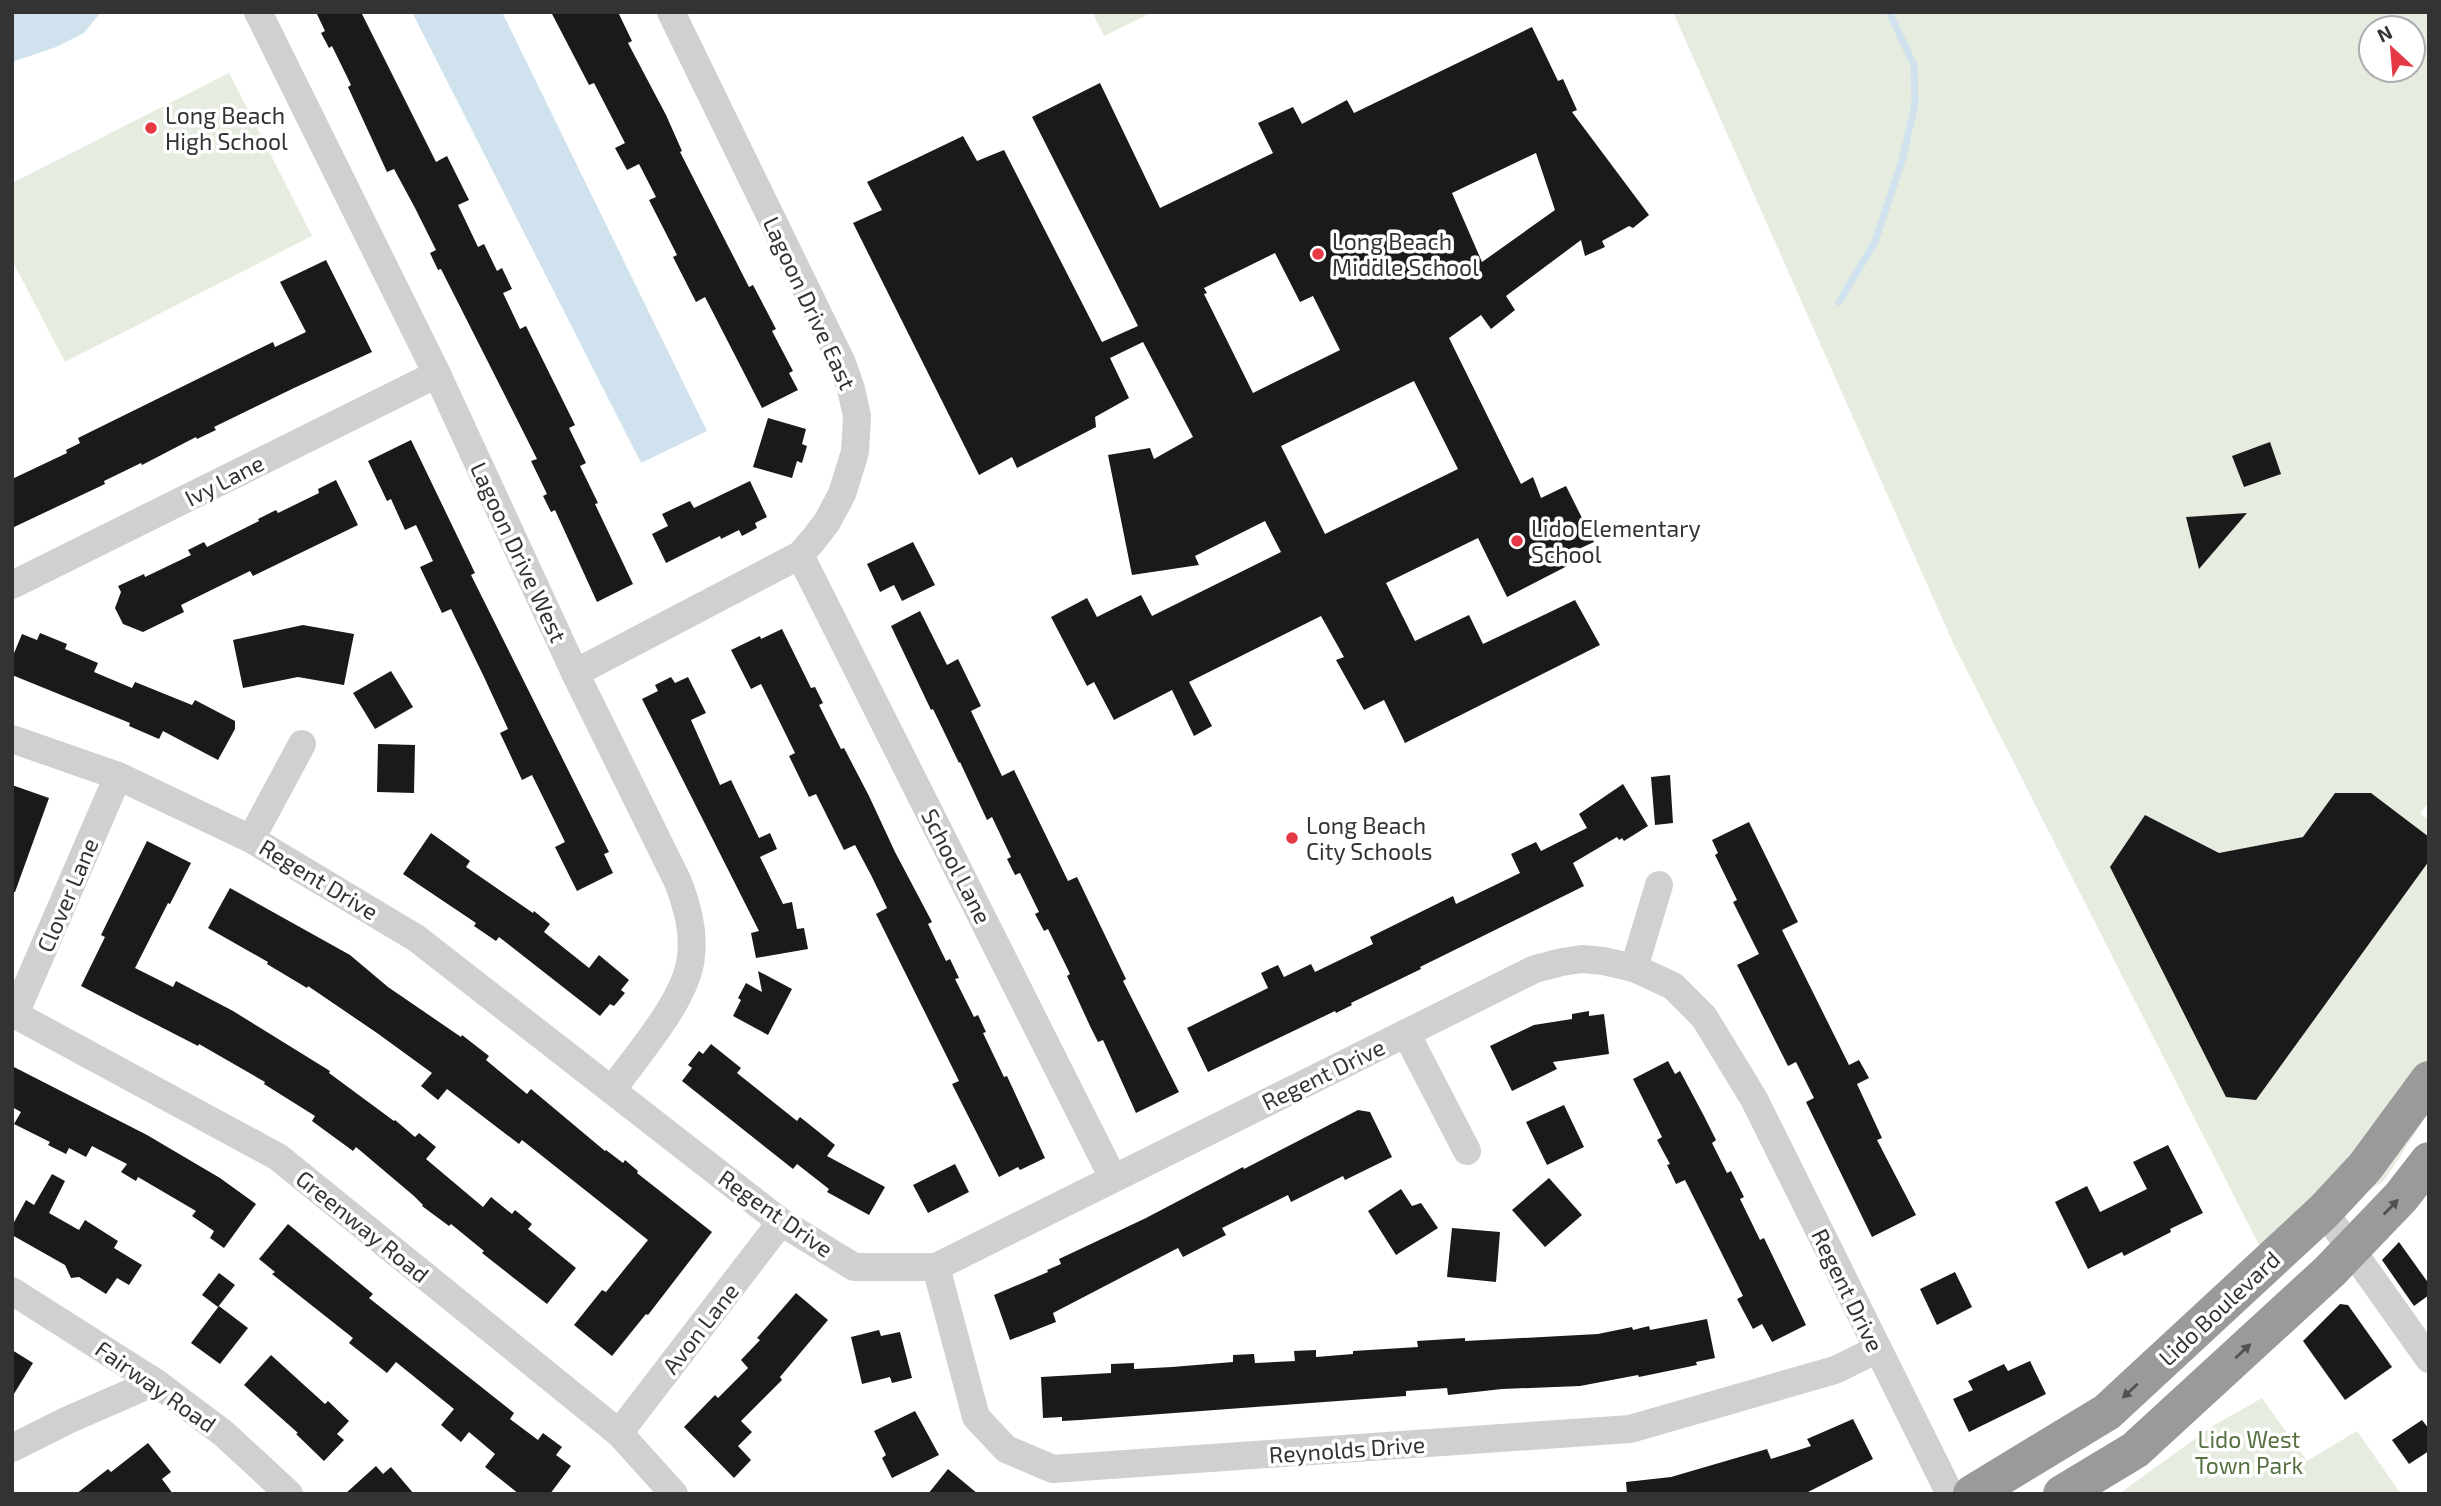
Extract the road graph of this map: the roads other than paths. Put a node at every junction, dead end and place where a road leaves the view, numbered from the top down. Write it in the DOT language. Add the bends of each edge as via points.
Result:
graph roads {
  1 [pos="258,12"];
  2 [pos="671,12"];
  3 [pos="437,374"];
  4 [pos="800,555"];
  5 [pos="12,586"];
  6 [pos="575,673"];
  7 [pos="12,739"];
  8 [pos="302,744"];
  9 [pos="118,776"];
  10 [pos="251,839"];
  11 [pos="1659,885"];
  12 [pos="1634,968"];
  13 [pos="14,1014"];
  14 [pos="1406,1033"];
  15 [pos="2429,1080"];
  16 [pos="612,1090"];
  17 [pos="1467,1151"];
  18 [pos="2429,1161"];
  19 [pos="1113,1178"];
  20 [pos="2324,1211"];
  21 [pos="781,1222"];
  22 [pos="2350,1248"];
  23 [pos="936,1267"];
  24 [pos="12,1291"];
  25 [pos="1878,1349"];
  26 [pos="2429,1359"];
  27 [pos="155,1382"];
  28 [pos="619,1433"];
  29 [pos="12,1448"];
  30 [pos="289,1494"];
  31 [pos="674,1494"];
  32 [pos="1950,1494"];
  33 [pos="1972,1494"];
  34 [pos="2063,1494"];
  1 -- 3 [label="street, Lagoon Drive West"];
  2 -- 4 [label="street, Lagoon Drive East" via="852,389 857,434 850,473 827,522"];
  3 -- 5 [label="street, Ivy Lane"];
  3 -- 6 [label="street, Lagoon Drive West"];
  4 -- 6 [label="street, Lagoon Drive East"];
  4 -- 19 [label="street, School Lane"];
  6 -- 16 [label="street, Lagoon Drive West" via="678,882 692,934 691,959 681,993"];
  7 -- 9 [label="street, Regent Drive"];
  8 -- 10 [label="street"];
  9 -- 10 [label="street, Regent Drive"];
  9 -- 13 [label="street, Clover Lane"];
  10 -- 16 [label="street, Regent Drive" via="416,938"];
  11 -- 12 [label="street"];
  12 -- 14 [label="street, Regent Drive" via="1603,961 1562,961 1535,969"];
  12 -- 25 [label="street, Regent Drive" via="1673,986 1704,1017 1754,1099"];
  13 -- 28 [label="street, Greenway Road" via="278,1157"];
  14 -- 17 [label="street"];
  14 -- 19 [label="street, Regent Drive"];
  15 -- 20 [label="highway, Lido Boulevard" via="2365,1167"];
  16 -- 21 [label="street, Regent Drive"];
  22 -- 18 [label="highway, Lido Boulevard, one-way"];
  19 -- 23 [label="street, Regent Drive"];
  20 -- 22 [label="street"];
  20 -- 33 [label="highway, Lido Boulevard, one-way" via="2107,1412"];
  21 -- 23 [label="street, Regent Drive" via="854,1267"];
  21 -- 28 [label="street, Avon Lane"];
  22 -- 26 [label="street"];
  34 -- 22 [label="highway, Lido Boulevard, one-way" via="2135,1450"];
  23 -- 25 [label="street, Reynolds Drive" via="976,1417 1006,1449 1053,1469 1630,1429 1835,1370"];
  24 -- 27 [label="street, Fairway Road"];
  25 -- 32 [label="street, Regent Drive"];
  27 -- 29 [label="street"];
  27 -- 30 [label="street, Fairway Road" via="240,1447"];
  28 -- 31 [label="street, Greenway Road"];
}
